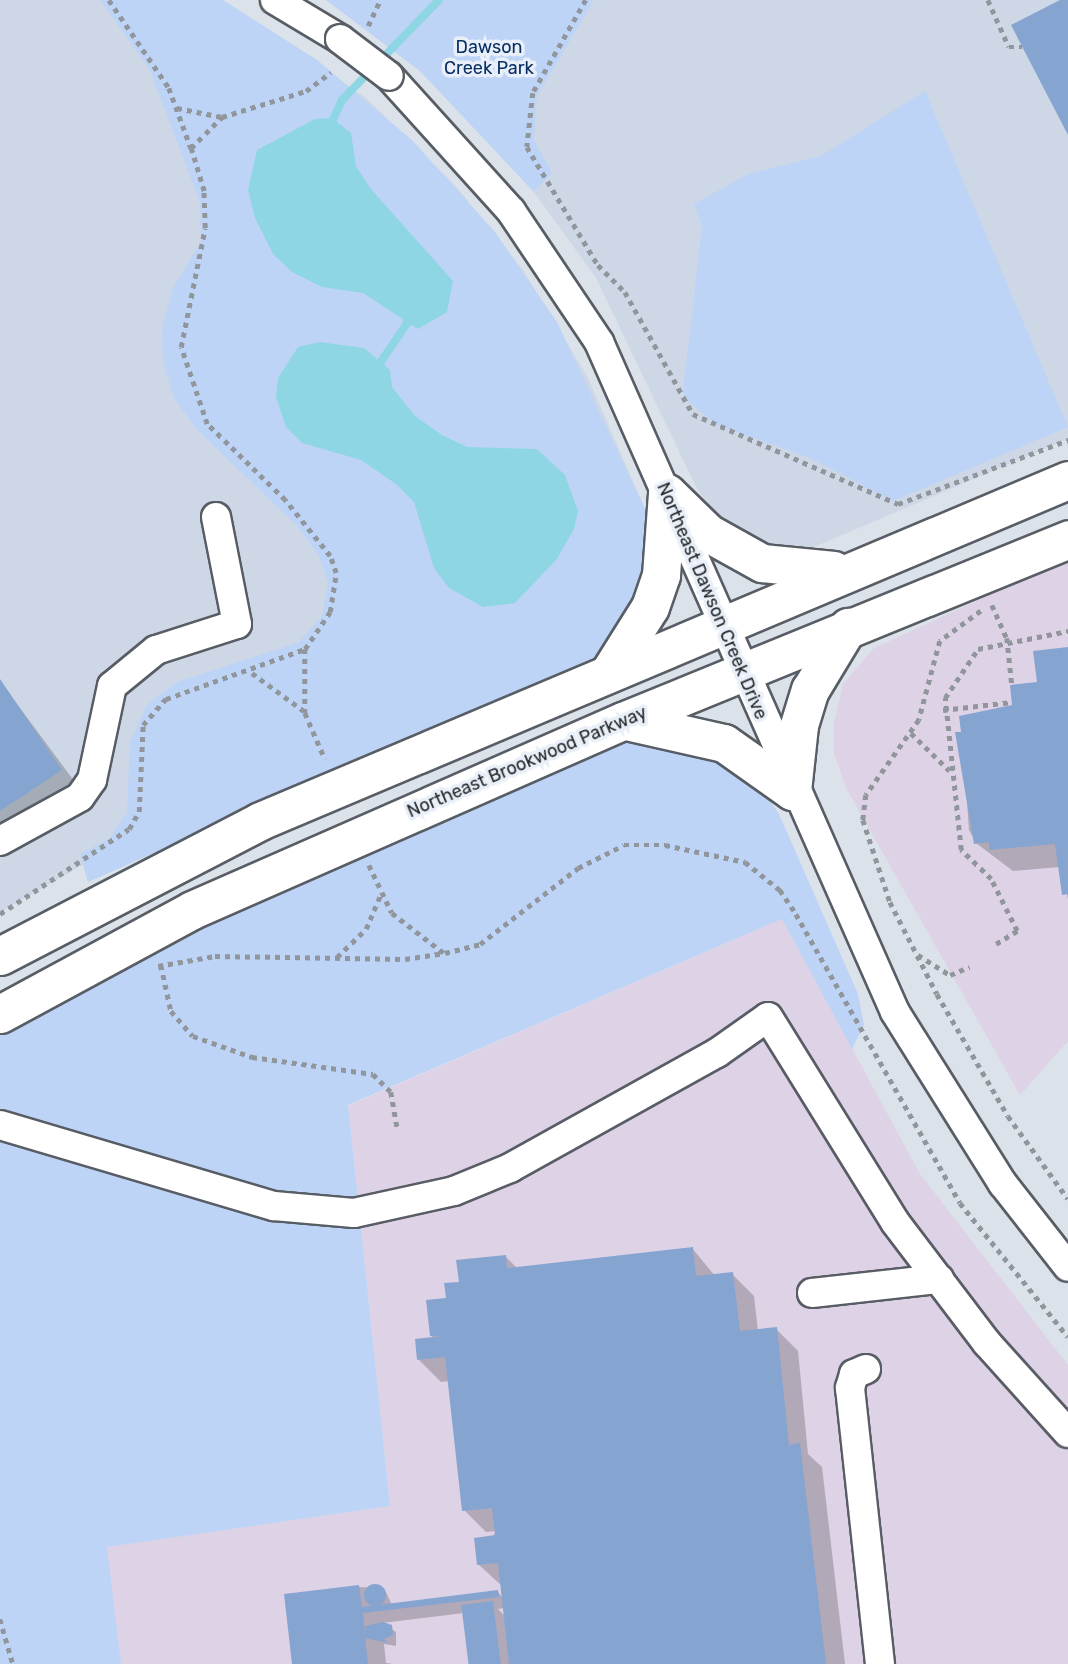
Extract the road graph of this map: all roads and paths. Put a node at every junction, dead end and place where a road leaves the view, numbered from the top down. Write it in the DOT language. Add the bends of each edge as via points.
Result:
graph roads {
  1 [pos="109,0"];
  2 [pos="275,0"];
  3 [pos="380,0"];
  4 [pos="586,0"];
  5 [pos="988,0"];
  6 [pos="368,26"];
  7 [pos="1022,47"];
  8 [pos="331,72"];
  9 [pos="176,108"];
  10 [pos="222,117"];
  11 [pos="191,148"];
  12 [pos="1068,440"];
  13 [pos="1068,480"];
  14 [pos="667,493"];
  15 [pos="216,517"];
  16 [pos="1068,539"];
  17 [pos="852,569"];
  18 [pos="1007,598"];
  19 [pos="992,605"];
  20 [pos="721,624"];
  21 [pos="848,626"];
  22 [pos="1068,631"];
  23 [pos="1007,638"];
  24 [pos="305,649"];
  25 [pos="611,669"];
  26 [pos="742,672"];
  27 [pos="251,673"];
  28 [pos="1012,685"];
  29 [pos="1012,702"];
  30 [pos="943,710"];
  31 [pos="305,713"];
  32 [pos="622,721"];
  33 [pos="911,733"];
  34 [pos="327,763"];
  35 [pos="951,772"];
  36 [pos="792,791"];
  37 [pos="0,841"];
  38 [pos="369,865"];
  39 [pos="381,894"];
  40 [pos="0,915"];
  41 [pos="996,944"];
  42 [pos="445,953"];
  43 [pos="917,955"];
  44 [pos="0,956"];
  45 [pos="337,958"];
  46 [pos="969,967"];
  47 [pos="0,1014"];
  48 [pos="0,1125"];
  49 [pos="398,1130"];
  50 [pos="1068,1199"];
  51 [pos="1068,1267"];
  52 [pos="939,1279"];
  53 [pos="812,1293"];
  54 [pos="1068,1337"];
  55 [pos="866,1369"];
  56 [pos="1068,1433"];
  57 [pos="0,1619"];
  58 [pos="13,1664"];
  59 [pos="880,1664"];
  1 -- 9 [label="path"];
  2 -- 14 [label="street, Northeast Dawson Creek Drive, bridge" via="340,39 389,76 541,253 598,342"];
  3 -- 6 [label="path"];
  4 -- 12 [label="path" via="533,93 527,147 598,265 625,292 693,414 898,504"];
  5 -- 7 [label="path" via="1009,47"];
  8 -- 10 [label="path" via="306,91"];
  9 -- 10 [label="path"];
  9 -- 11 [label="path"];
  10 -- 11 [label="path"];
  11 -- 24 [label="path" via="204,191 205,228 183,316 185,370 207,424 285,500 330,556 335,592"];
  13 -- 17 [label="main road"];
  14 -- 17 [label="main road" via="708,533 762,563 809,572"];
  14 -- 20 [label="street, Northeast Dawson Creek Drive"];
  14 -- 25 [label="main road" via="661,575 650,607"];
  15 -- 37 [label="street" via="237,624 156,650 112,686 92,780 80,797"];
  16 -- 21 [label="main road, Northeast Brookwood Parkway"];
  17 -- 20 [label="main road"];
  18 -- 19 [label="path"];
  19 -- 23 [label="path"];
  19 -- 33 [label="path" via="940,641"];
  20 -- 25 [label="main road"];
  20 -- 26 [label="street, Northeast Dawson Creek Drive"];
  21 -- 26 [label="main road, Northeast Brookwood Parkway"];
  21 -- 36 [label="main road" via="810,690 799,725"];
  22 -- 23 [label="path"];
  23 -- 28 [label="path"];
  23 -- 30 [label="path" via="966,659"];
  24 -- 27 [label="path"];
  24 -- 31 [label="path"];
  25 -- 44 [label="main road" via="162,867"];
  26 -- 32 [label="main road, Northeast Brookwood Parkway"];
  26 -- 36 [label="street, Northeast Dawson Creek Drive"];
  27 -- 31 [label="path"];
  27 -- 40 [label="path" via="182,692 152,713 139,743 139,812 113,844"];
  29 -- 30 [label="path"];
  30 -- 35 [label="path"];
  31 -- 34 [label="path"];
  32 -- 36 [label="main road" via="671,727 724,743"];
  32 -- 47 [label="main road, Northeast Brookwood Parkway" via="192,909"];
  33 -- 35 [label="path"];
  33 -- 43 [label="path" via="866,795 863,820 890,902"];
  35 -- 41 [label="path" via="961,849 992,879 1017,931"];
  36 -- 51 [label="street, Northeast Dawson Creek Drive" via="921,1060 1003,1184"];
  38 -- 39 [label="path"];
  39 -- 42 [label="path" via="392,914"];
  39 -- 45 [label="path" via="366,929"];
  42 -- 45 [label="path"];
  42 -- 54 [label="path" via="480,944 507,927 602,852 647,843 708,851 745,862 780,890 910,1108 960,1203"];
  43 -- 46 [label="path" via="950,975"];
  43 -- 50 [label="path" via="973,1058"];
  45 -- 49 [label="path" via="215,956 161,965 171,1012 193,1036 252,1057 373,1074 391,1092"];
  48 -- 52 [label="street" via="274,1206 354,1213 454,1191 510,1168 717,1053 768,1017 895,1222"];
  52 -- 53 [label="street"];
  52 -- 56 [label="street"];
  55 -- 59 [label="street" via="854,1374 850,1388"];
  57 -- 58 [label="path"];
}
